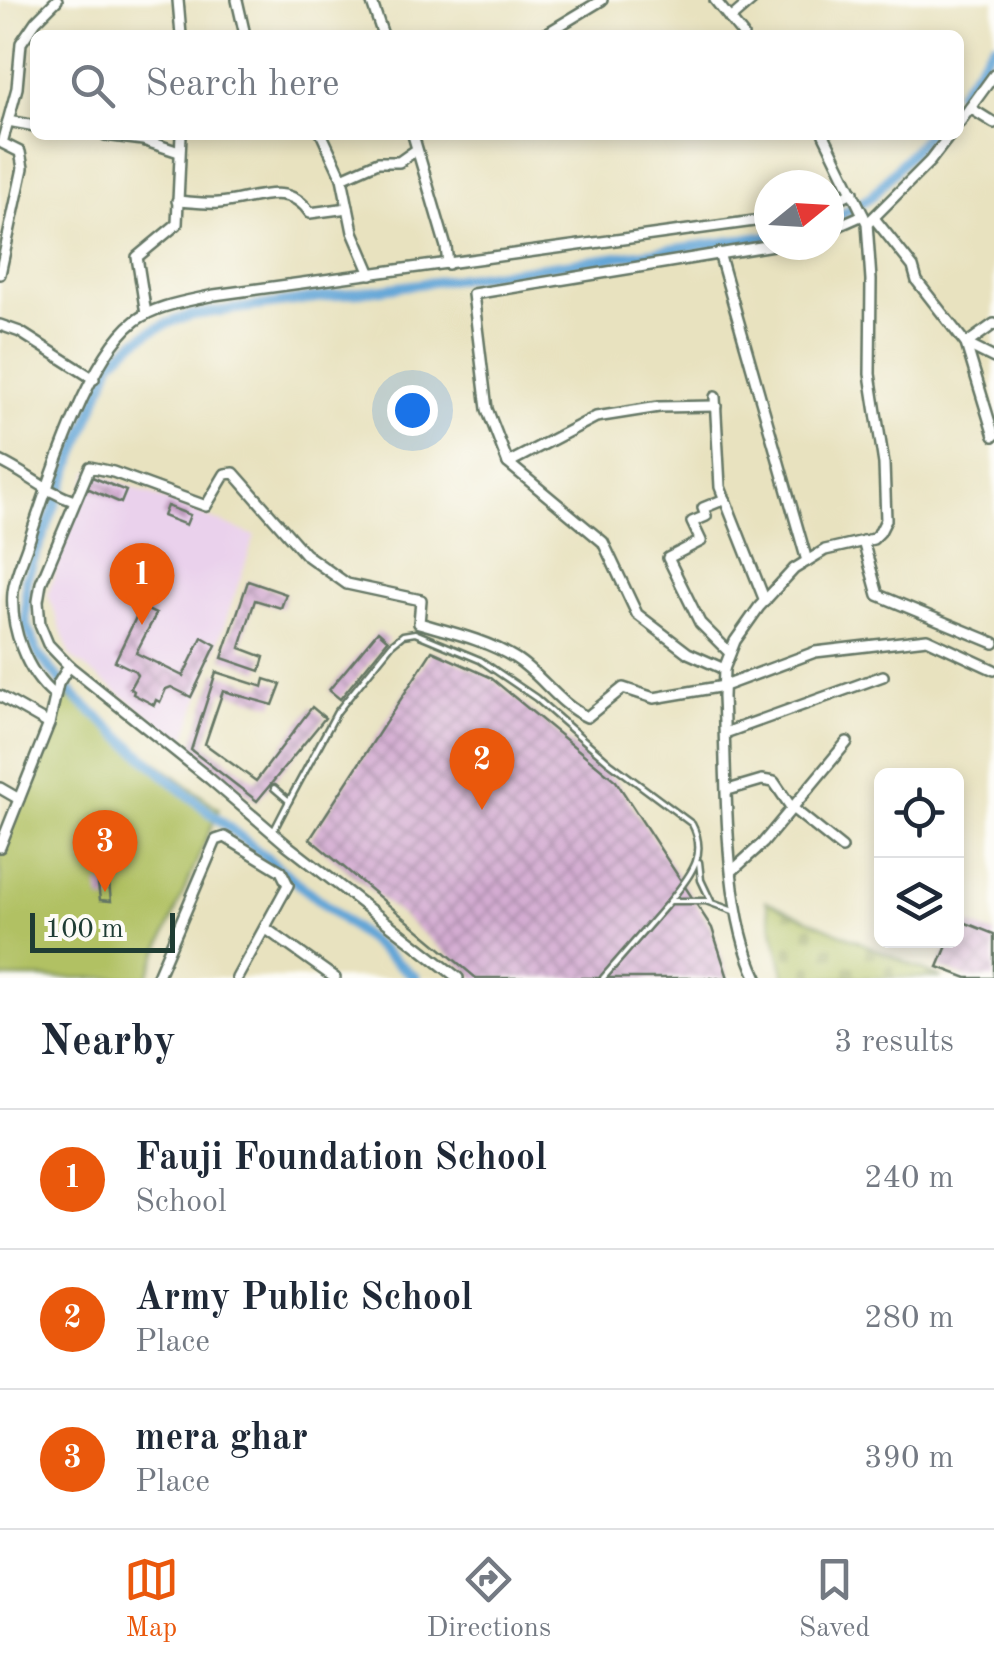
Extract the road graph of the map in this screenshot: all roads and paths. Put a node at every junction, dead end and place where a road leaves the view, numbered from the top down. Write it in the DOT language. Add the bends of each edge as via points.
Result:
graph roads {
  1 [pos="57,0"];
  2 [pos="178,0"];
  3 [pos="237,0"];
  4 [pos="370,0"];
  5 [pos="602,0"];
  6 [pos="715,0"];
  7 [pos="752,0"];
  8 [pos="730,20"];
  9 [pos="181,30"];
  10 [pos="244,30"];
  11 [pos="381,30"];
  12 [pos="552,30"];
  13 [pos="739,30"];
  14 [pos="994,75"];
  15 [pos="0,96"];
  16 [pos="14,100"];
  17 [pos="970,108"];
  18 [pos="964,116"];
  19 [pos="8,121"];
  20 [pos="994,122"];
  21 [pos="30,125"];
  22 [pos="144,140"];
  23 [pos="180,140"];
  24 [pos="324,140"];
  25 [pos="415,140"];
  26 [pos="827,140"];
  27 [pos="946,140"];
  28 [pos="416,150"];
  29 [pos="179,152"];
  30 [pos="342,178"];
  31 [pos="177,201"];
  32 [pos="844,206"];
  33 [pos="348,208"];
  34 [pos="862,209"];
  35 [pos="844,220"];
  36 [pos="754,221"];
  37 [pos="754,248"];
  38 [pos="719,253"];
  39 [pos="448,264"];
  40 [pos="0,274"];
  41 [pos="371,274"];
  42 [pos="146,314"];
  43 [pos="994,324"];
  44 [pos="0,325"];
  45 [pos="966,344"];
  46 [pos="994,358"];
  47 [pos="94,379"];
  48 [pos="994,436"];
  49 [pos="0,461"];
  50 [pos="508,463"];
  51 [pos="51,493"];
  52 [pos="725,499"];
  53 [pos="71,500"];
  54 [pos="863,541"];
  55 [pos="807,562"];
  56 [pos="765,602"];
  57 [pos="994,642"];
  58 [pos="730,653"];
  59 [pos="724,669"];
  60 [pos="67,670"];
  61 [pos="994,670"];
  62 [pos="883,676"];
  63 [pos="724,686"];
  64 [pos="56,690"];
  65 [pos="0,696"];
  66 [pos="49,724"];
  67 [pos="725,733"];
  68 [pos="847,742"];
  69 [pos="0,788"];
  70 [pos="274,788"];
  71 [pos="728,790"];
  72 [pos="19,799"];
  73 [pos="290,801"];
  74 [pos="791,807"];
  75 [pos="272,833"];
  76 [pos="0,847"];
  77 [pos="842,848"];
  78 [pos="699,858"];
  79 [pos="732,871"];
  80 [pos="670,901"];
  81 [pos="713,904"];
  82 [pos="737,912"];
  83 [pos="265,928"];
  84 [pos="158,978"];
  85 [pos="236,978"];
  86 [pos="335,978"];
  87 [pos="458,978"];
  88 [pos="602,978"];
  89 [pos="757,978"];
  1 -- 16 [label="street" via="21,43"];
  2 -- 9 [label="street"];
  3 -- 10 [label="street"];
  4 -- 11 [label="street"];
  5 -- 12 [label="street"];
  6 -- 8 [label="street"];
  7 -- 8 [label="street"];
  8 -- 13 [label="street"];
  14 -- 17 [label="street"];
  15 -- 16 [label="street"];
  16 -- 19 [label="street"];
  17 -- 18 [label="street"];
  17 -- 20 [label="street"];
  19 -- 21 [label="street"];
  19 -- 40 [label="street" via="2,143 20,152 23,168"];
  22 -- 29 [label="street"];
  23 -- 29 [label="street"];
  24 -- 30 [label="street"];
  25 -- 28 [label="street"];
  26 -- 34 [label="street"];
  27 -- 34 [label="street" via="930,162"];
  28 -- 30 [label="street" via="399,162 378,162"];
  28 -- 39 [label="street"];
  29 -- 31 [label="street"];
  30 -- 33 [label="street"];
  31 -- 33 [label="street" via="290,194 310,213"];
  31 -- 42 [label="street" via="177,224 137,257"];
  32 -- 34 [label="street"];
  33 -- 41 [label="street"];
  34 -- 35 [label="street"];
  34 -- 45 [label="street" via="913,266 917,281"];
  34 -- 54 [label="street" via="871,280 870,374 887,507 880,532"];
  36 -- 39 [label="street"];
  37 -- 38 [label="street"];
  38 -- 50 [label="street" via="473,294 487,409"];
  38 -- 55 [label="street"];
  39 -- 41 [label="street"];
  41 -- 42 [label="street" via="214,296"];
  42 -- 47 [label="street" via="123,332"];
  43 -- 45 [label="street"];
  44 -- 47 [label="street"];
  45 -- 46 [label="street"];
  45 -- 48 [label="street"];
  47 -- 51 [label="street"];
  49 -- 51 [label="street"];
  50 -- 52 [label="street" via="596,416 715,402"];
  50 -- 59 [label="street" via="602,542 637,614 688,653"];
  51 -- 53 [label="street"];
  51 -- 64 [label="street" via="13,590 29,667 38,682"];
  52 -- 56 [label="street"];
  52 -- 58 [label="street" via="703,508 706,516 692,522 701,541 668,558 700,623"];
  53 -- 60 [label="street" via="38,602 40,626"];
  53 -- 63 [label="street" via="90,467 206,506 225,474 234,473 305,554 347,584 421,600 419,623 516,658 587,717 623,688 654,698"];
  54 -- 55 [label="street"];
  54 -- 57 [label="street" via="878,595"];
  55 -- 56 [label="street"];
  56 -- 58 [label="street"];
  58 -- 59 [label="street"];
  59 -- 63 [label="street"];
  60 -- 64 [label="street"];
  60 -- 75 [label="street"];
  61 -- 63 [label="street" via="927,639 815,652"];
  62 -- 67 [label="street"];
  63 -- 67 [label="street"];
  64 -- 66 [label="street"];
  65 -- 66 [label="street"];
  66 -- 72 [label="street"];
  67 -- 71 [label="street"];
  68 -- 74 [label="street"];
  69 -- 72 [label="street"];
  70 -- 73 [label="lane"];
  71 -- 74 [label="street" via="768,779"];
  71 -- 79 [label="street"];
  72 -- 76 [label="street"];
  73 -- 75 [label="lane"];
  73 -- 78 [label="lane" via="337,712 392,644 416,633 480,660 536,698 683,815 698,834"];
  74 -- 77 [label="street"];
  74 -- 79 [label="street"];
  75 -- 87 [label="street"];
  78 -- 80 [label="lane"];
  78 -- 81 [label="lane"];
  79 -- 82 [label="street"];
  80 -- 81 [label="lane"];
  80 -- 88 [label="lane"];
  81 -- 82 [label="lane"];
  82 -- 89 [label="street" via="743,951"];
  83 -- 84 [label="street" via="286,878 225,836 216,840"];
  83 -- 85 [label="street"];
  83 -- 86 [label="street"];
}
